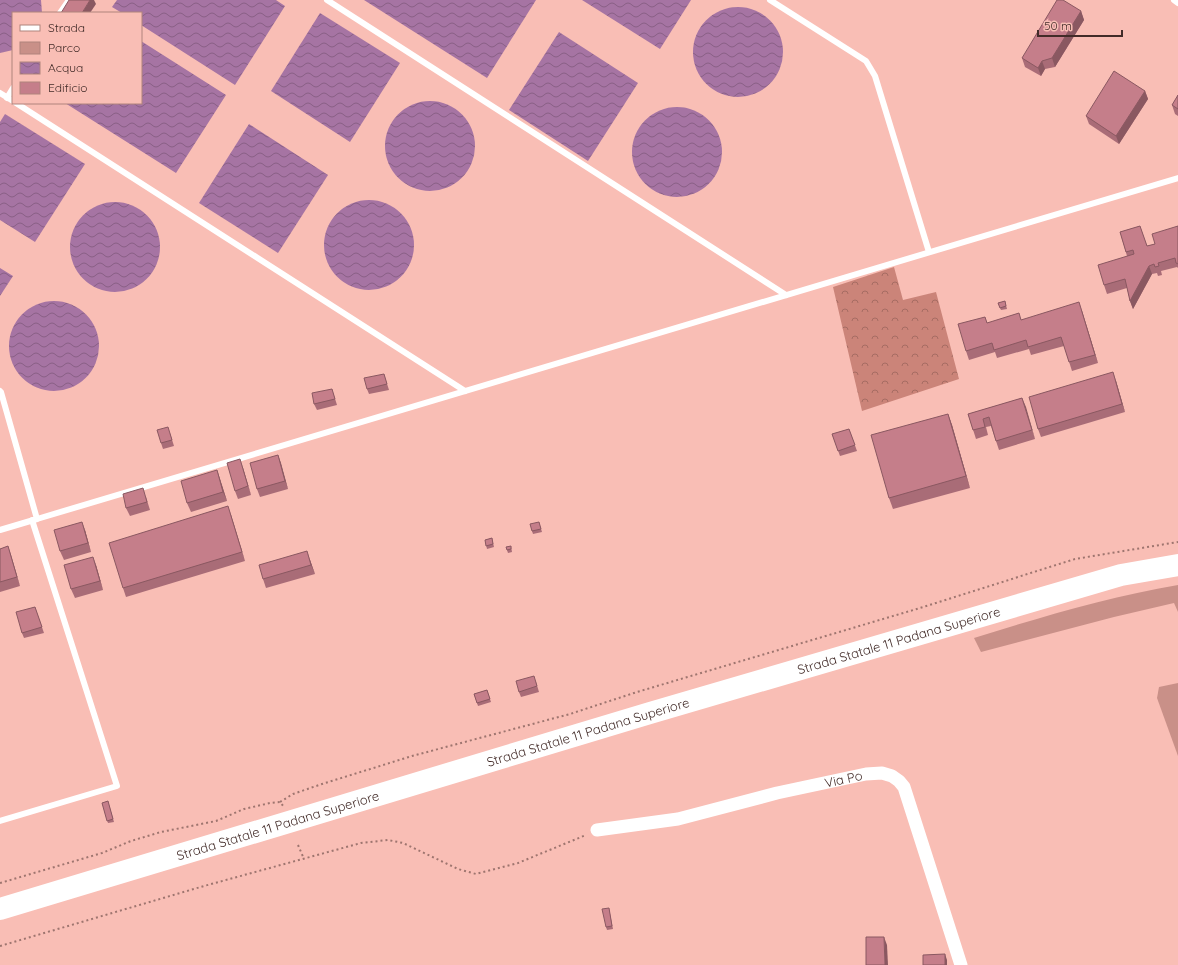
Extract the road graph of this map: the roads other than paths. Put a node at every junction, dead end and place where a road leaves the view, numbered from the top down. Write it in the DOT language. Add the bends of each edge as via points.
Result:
graph roads {
  1 [pos="69,0"];
  2 [pos="327,0"];
  3 [pos="770,0"];
  4 [pos="1174,0"];
  5 [pos="1178,3"];
  6 [pos="61,12"];
  7 [pos="0,93"];
  8 [pos="10,99"];
  9 [pos="18,104"];
  10 [pos="1178,178"];
  11 [pos="928,252"];
  12 [pos="786,295"];
  13 [pos="0,391"];
  14 [pos="464,391"];
  15 [pos="34,520"];
  16 [pos="0,530"];
  17 [pos="1178,565"];
  18 [pos="1178,579"];
  19 [pos="0,821"];
  20 [pos="597,830"];
  21 [pos="0,909"];
  22 [pos="0,922"];
  23 [pos="961,965"];
  1 -- 6 [label="lane"];
  2 -- 12 [label="lane"];
  3 -- 11 [label="lane" via="866,61 875,76"];
  4 -- 5 [label="lane"];
  7 -- 8 [label="lane"];
  9 -- 14 [label="lane"];
  10 -- 11 [label="lane"];
  11 -- 12 [label="lane"];
  12 -- 14 [label="lane"];
  13 -- 15 [label="lane"];
  14 -- 15 [label="lane"];
  15 -- 16 [label="lane"];
  15 -- 19 [label="lane" via="117,786"];
  17 -- 21 [label="highway, Strada Statale 11 Padana Superiore" via="1106,579"];
  18 -- 22 [label="highway, Strada Statale 11 Padana Superiore" via="1096,596"];
  20 -- 23 [label="street, Via Po" via="678,819 777,793 866,774 882,773 892,776 904,787"];
}
